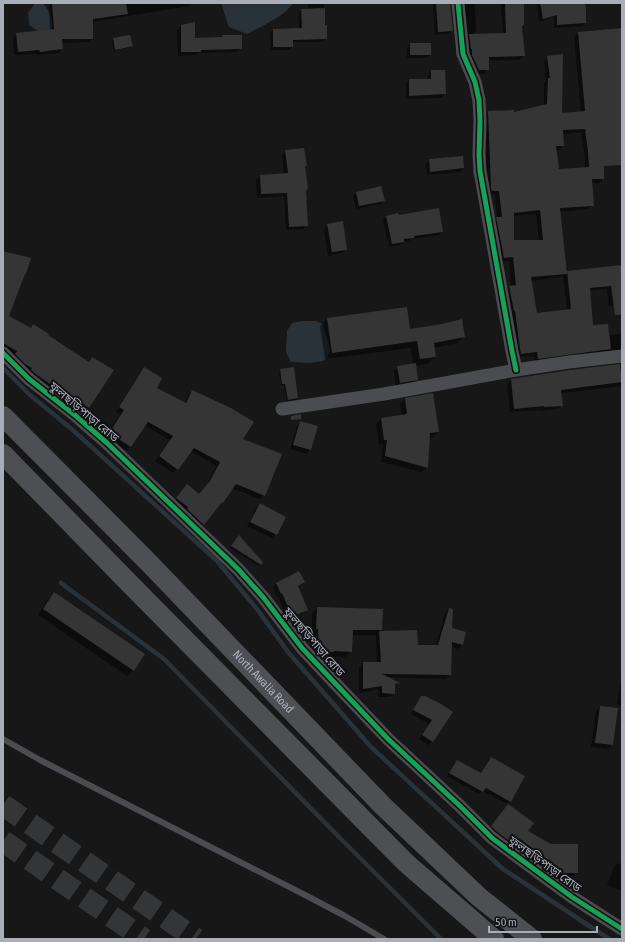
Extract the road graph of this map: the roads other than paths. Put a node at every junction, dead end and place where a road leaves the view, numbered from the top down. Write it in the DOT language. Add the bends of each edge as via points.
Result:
graph roads {
  1 [pos="458,3"];
  2 [pos="3,353"];
  3 [pos="622,356"];
  4 [pos="516,370"];
  5 [pos="282,409"];
  6 [pos="3,416"];
  7 [pos="3,454"];
  8 [pos="98,511"];
  9 [pos="77,530"];
  10 [pos="145,558"];
  11 [pos="125,579"];
  12 [pos="3,739"];
  13 [pos="622,929"];
  14 [pos="384,939"];
  15 [pos="494,939"];
  16 [pos="532,939"];
  1 -- 4 [label="street" via="463,54 479,100 480,171"];
  2 -- 13 [label="street, ফুলছড়িপাড়া রোড" via="107,443 238,569 327,675 388,739 492,838 572,897"];
  3 -- 4 [label="street"];
  4 -- 5 [label="street"];
  6 -- 8 [label="main road, North Awalia Road"];
  7 -- 9 [label="main road"];
  8 -- 9 [label="main road"];
  8 -- 10 [label="main road, North Awalia Road"];
  9 -- 11 [label="main road"];
  10 -- 11 [label="main road"];
  10 -- 16 [label="main road, North Awalia Road" via="383,806 479,897"];
  11 -- 15 [label="main road" via="406,863"];
  12 -- 14 [label="lane" via="326,906"];
}
